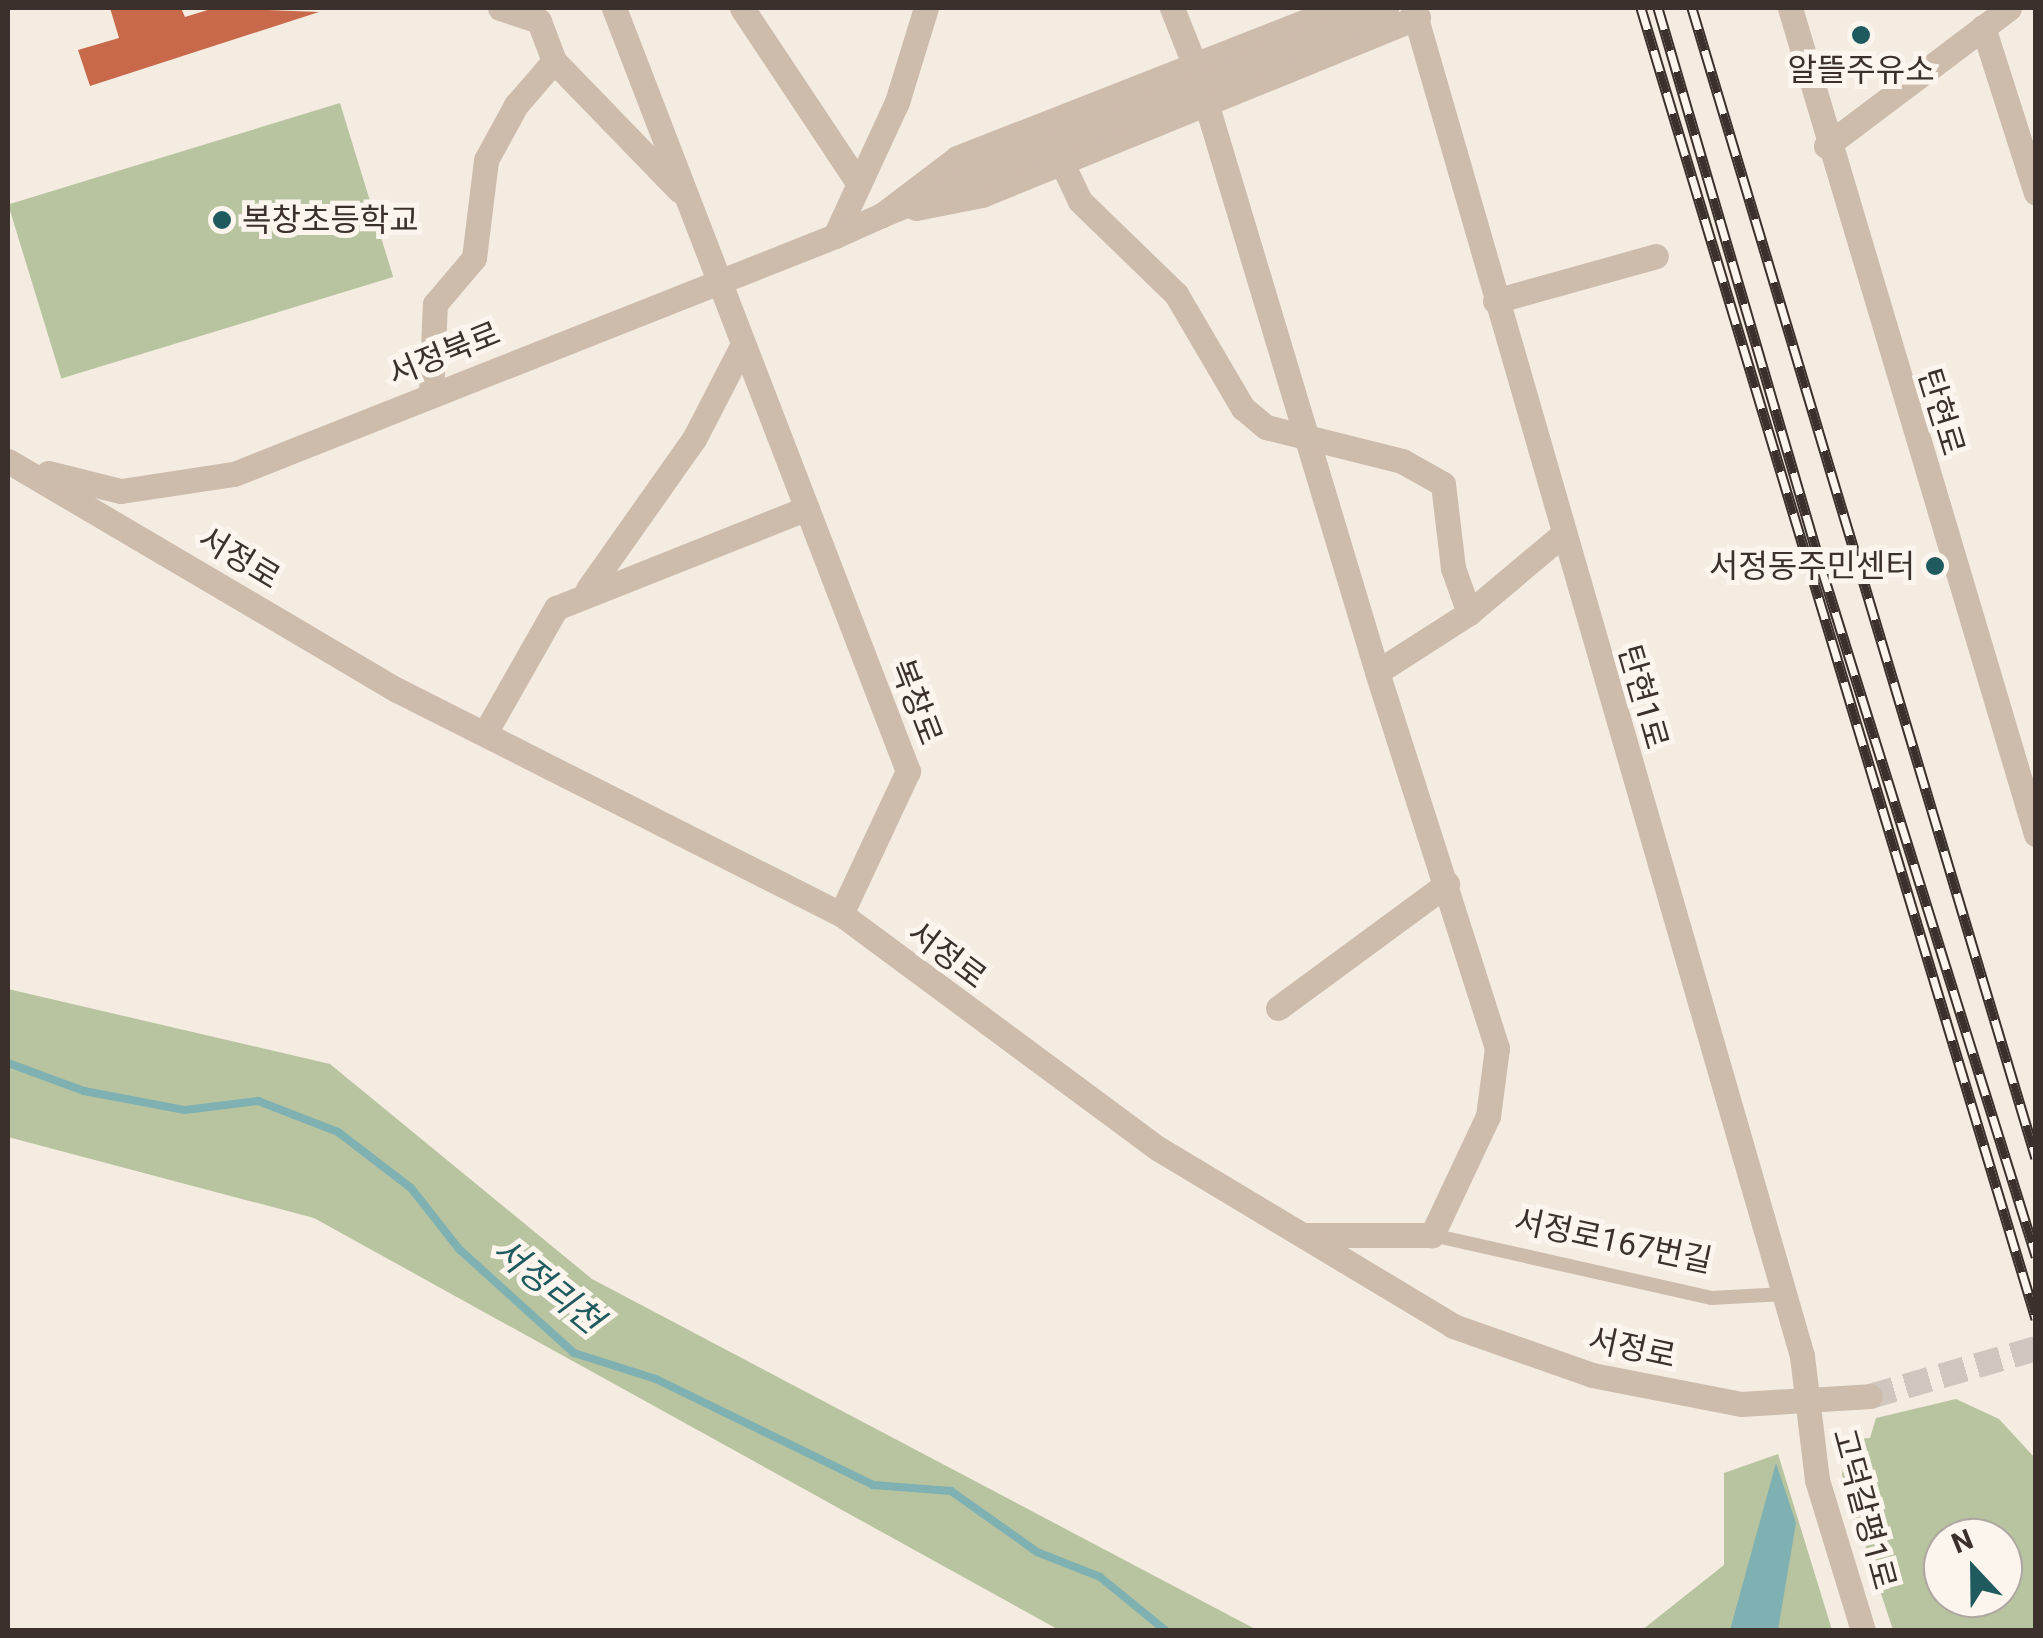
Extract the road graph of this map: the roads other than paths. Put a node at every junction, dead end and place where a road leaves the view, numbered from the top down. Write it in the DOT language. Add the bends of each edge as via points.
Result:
graph roads {
  1 [pos="500,8"];
  2 [pos="614,8"];
  3 [pos="742,8"];
  4 [pos="926,8"];
  5 [pos="1172,8"];
  6 [pos="1340,8"];
  7 [pos="1386,8"];
  8 [pos="1790,8"];
  9 [pos="2009,8"];
  10 [pos="1416,12"];
  11 [pos="1983,27"];
  12 [pos="554,62"];
  13 [pos="1195,66"];
  14 [pos="1206,100"];
  15 [pos="1826,146"];
  16 [pos="1061,161"];
  17 [pos="857,180"];
  18 [pos="2036,193"];
  19 [pos="689,200"];
  20 [pos="882,214"];
  21 [pos="835,236"];
  22 [pos="1656,256"];
  23 [pos="718,282"];
  24 [pos="1495,301"];
  25 [pos="743,344"];
  26 [pos="431,394"];
  27 [pos="1306,436"];
  28 [pos="13,463"];
  29 [pos="807,508"];
  30 [pos="1562,536"];
  31 [pos="588,590"];
  32 [pos="1469,613"];
  33 [pos="1377,672"];
  34 [pos="485,733"];
  35 [pos="2036,834"];
  36 [pos="1448,884"];
  37 [pos="841,914"];
  38 [pos="1278,1008"];
  39 [pos="1307,1235"];
  40 [pos="1432,1235"];
  41 [pos="1782,1294"];
  42 [pos="1870,1396"];
  43 [pos="1806,1404"];
  44 [pos="1863,1630"];
  1 -- 12 [label="street" via="539,21"];
  2 -- 19 [label="street, 복창로"];
  3 -- 17 [label="street"];
  4 -- 17 [label="street" via="897,102"];
  5 -- 13 [label="street"];
  6 -- 13 [label="street"];
  7 -- 20 [label="street, bridge"];
  8 -- 15 [label="street, 탄현로"];
  9 -- 11 [label="street"];
  10 -- 14 [label="street"];
  10 -- 24 [label="street, 탄현1로"];
  11 -- 15 [label="street"];
  11 -- 18 [label="street"];
  12 -- 19 [label="street"];
  12 -- 26 [label="street" via="516,105 486,160 474,258 435,304"];
  13 -- 14 [label="street"];
  13 -- 20 [label="street" via="957,158"];
  14 -- 16 [label="street"];
  14 -- 27 [label="street"];
  15 -- 35 [label="street, 탄현로"];
  16 -- 20 [label="street" via="982,195"];
  16 -- 27 [label="street" via="1080,201 1176,294 1243,408 1266,427"];
  17 -- 21 [label="street"];
  19 -- 23 [label="street, 복창로"];
  20 -- 21 [label="street, 서정북로"];
  21 -- 23 [label="street, 서정북로"];
  22 -- 24 [label="street"];
  23 -- 25 [label="street, 복창로"];
  23 -- 26 [label="street, 서정북로"];
  24 -- 30 [label="street, 탄현1로"];
  25 -- 29 [label="street, 복창로"];
  25 -- 31 [label="street" via="694,438"];
  26 -- 28 [label="street, 서정북로" via="234,474 121,491"];
  27 -- 32 [label="street" via="1402,462 1443,484 1453,568"];
  27 -- 33 [label="street"];
  28 -- 34 [label="street, 서정로" via="397,690"];
  29 -- 31 [label="street"];
  29 -- 37 [label="street, 복창로" via="908,770"];
  30 -- 32 [label="street"];
  30 -- 41 [label="street, 탄현1로"];
  31 -- 34 [label="street" via="556,608"];
  32 -- 33 [label="street"];
  33 -- 36 [label="street"];
  34 -- 37 [label="street, 서정로"];
  36 -- 38 [label="street"];
  36 -- 40 [label="street" via="1498,1048 1488,1116"];
  37 -- 39 [label="street, 서정로" via="1159,1149"];
  39 -- 40 [label="street, 서정로167번길"];
  39 -- 43 [label="street, 서정로" via="1454,1326 1512,1352 1742,1404"];
  40 -- 41 [label="lane, 서정로167번길" via="1711,1298"];
  41 -- 43 [label="street, 탄현1로" via="1802,1356"];
  42 -- 43 [label="street, 서정로"];
  43 -- 44 [label="street, 고덕갈평1로" via="1816,1480"];
}
